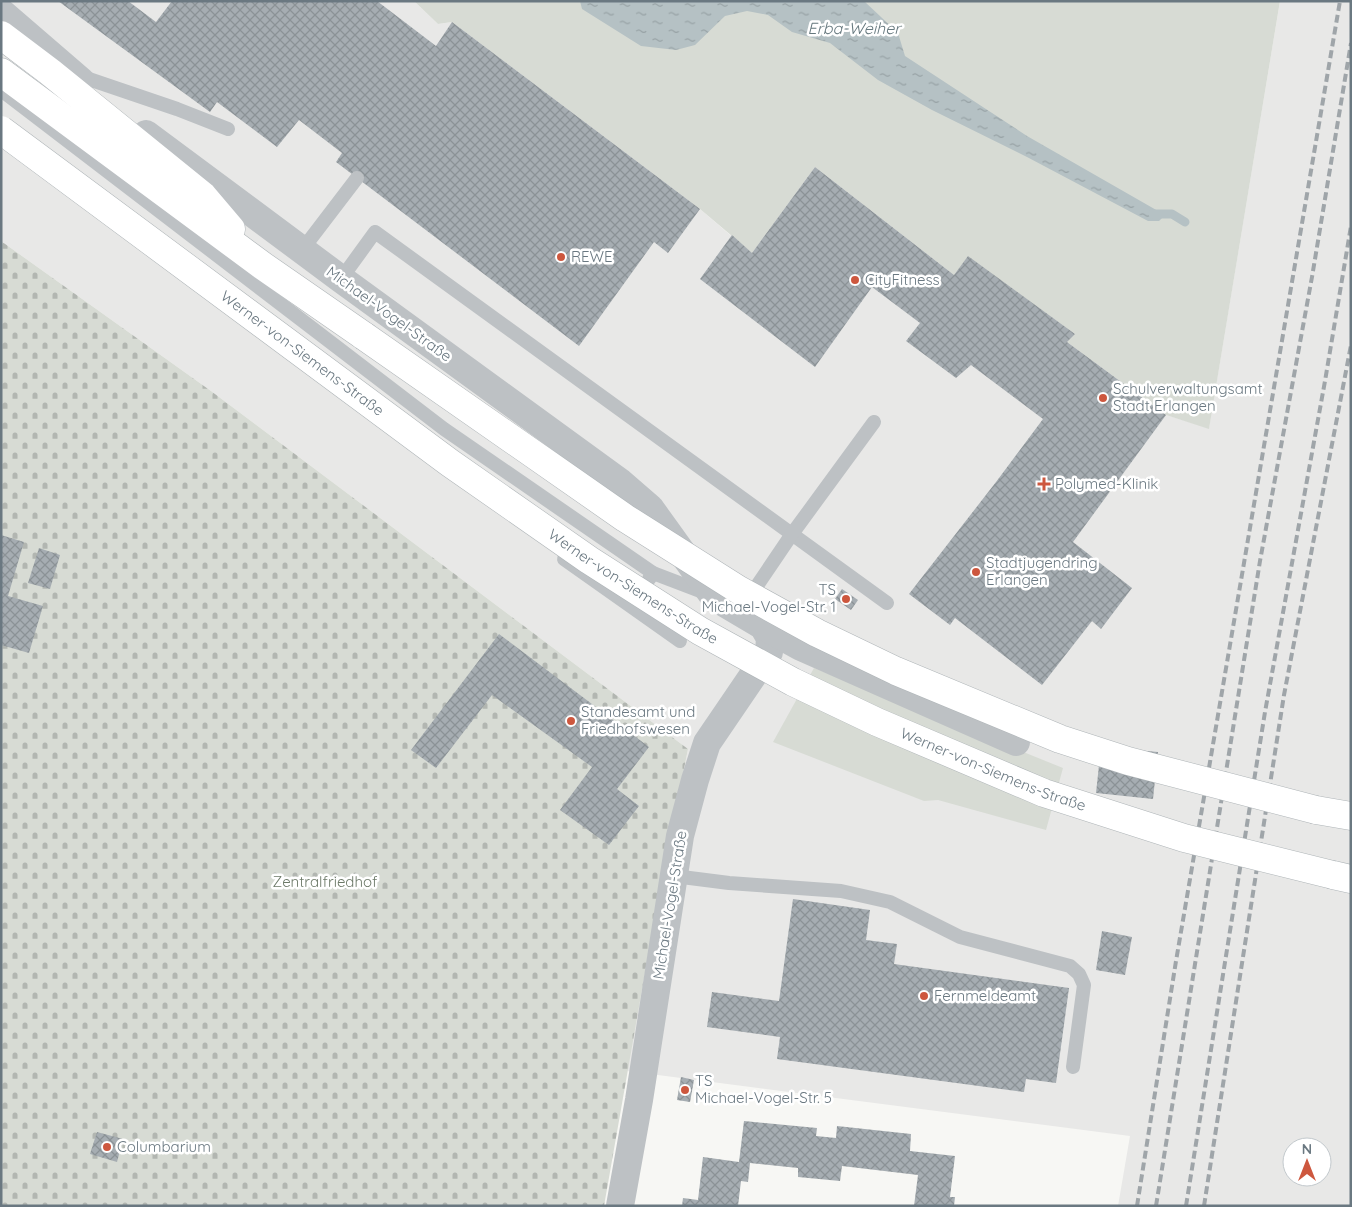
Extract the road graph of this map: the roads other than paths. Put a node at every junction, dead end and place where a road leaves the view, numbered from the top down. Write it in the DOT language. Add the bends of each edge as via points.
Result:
graph roads {
  1 [pos="1,12"];
  2 [pos="1,35"];
  3 [pos="1,72"];
  4 [pos="72,74"];
  5 [pos="1,90"];
  6 [pos="228,129"];
  7 [pos="1,130"];
  8 [pos="1,145"];
  9 [pos="357,178"];
  10 [pos="302,250"];
  11 [pos="263,266"];
  12 [pos="341,279"];
  13 [pos="874,422"];
  14 [pos="792,534"];
  15 [pos="653,573"];
  16 [pos="714,597"];
  17 [pos="887,603"];
  18 [pos="631,607"];
  19 [pos="739,612"];
  20 [pos="764,626"];
  21 [pos="680,641"];
  22 [pos="1016,742"];
  23 [pos="1351,806"];
  24 [pos="1316,810"];
  25 [pos="1351,816"];
  26 [pos="674,876"];
  27 [pos="1351,879"];
  28 [pos="1073,1067"];
  29 [pos="620,1206"];
  1 -- 4 [label="street, Michael-Vogel-Straße"];
  2 -- 11 [label="main road" via="203,196"];
  3 -- 11 [label="main road"];
  4 -- 6 [label="lane"];
  4 -- 10 [label="street, Michael-Vogel-Straße" via="131,123"];
  5 -- 15 [label="lane" via="444,429"];
  7 -- 27 [label="main road, Werner-von-Siemens-Straße, bridge" via="450,463 589,560 700,631 793,682 877,722 1044,793 1184,838"];
  8 -- 18 [label="lane"];
  9 -- 10 [label="lane"];
  10 -- 12 [label="street, Michael-Vogel-Straße"];
  11 -- 24 [label="main road, bridge" via="625,518 739,590 817,633 896,671 1060,739 1128,762"];
  12 -- 14 [label="lane" via="375,232"];
  12 -- 16 [label="street, Michael-Vogel-Straße" via="620,482 650,508"];
  13 -- 14 [label="lane"];
  14 -- 17 [label="lane"];
  14 -- 19 [label="lane"];
  15 -- 16 [label="lane"];
  15 -- 18 [label="lane"];
  16 -- 19 [label="street, Michael-Vogel-Straße"];
  18 -- 21 [label="lane"];
  19 -- 20 [label="street, Michael-Vogel-Straße"];
  20 -- 22 [label="street, Michael-Vogel-Straße" via="801,647"];
  20 -- 26 [label="street, Michael-Vogel-Straße" via="770,638 769,652 707,743 680,836"];
  23 -- 24 [label="main road"];
  24 -- 25 [label="main road"];
  26 -- 28 [label="lane" via="841,892 890,902 960,938 1070,966 1080,974 1084,985"];
  26 -- 29 [label="street, Michael-Vogel-Straße"];
}
